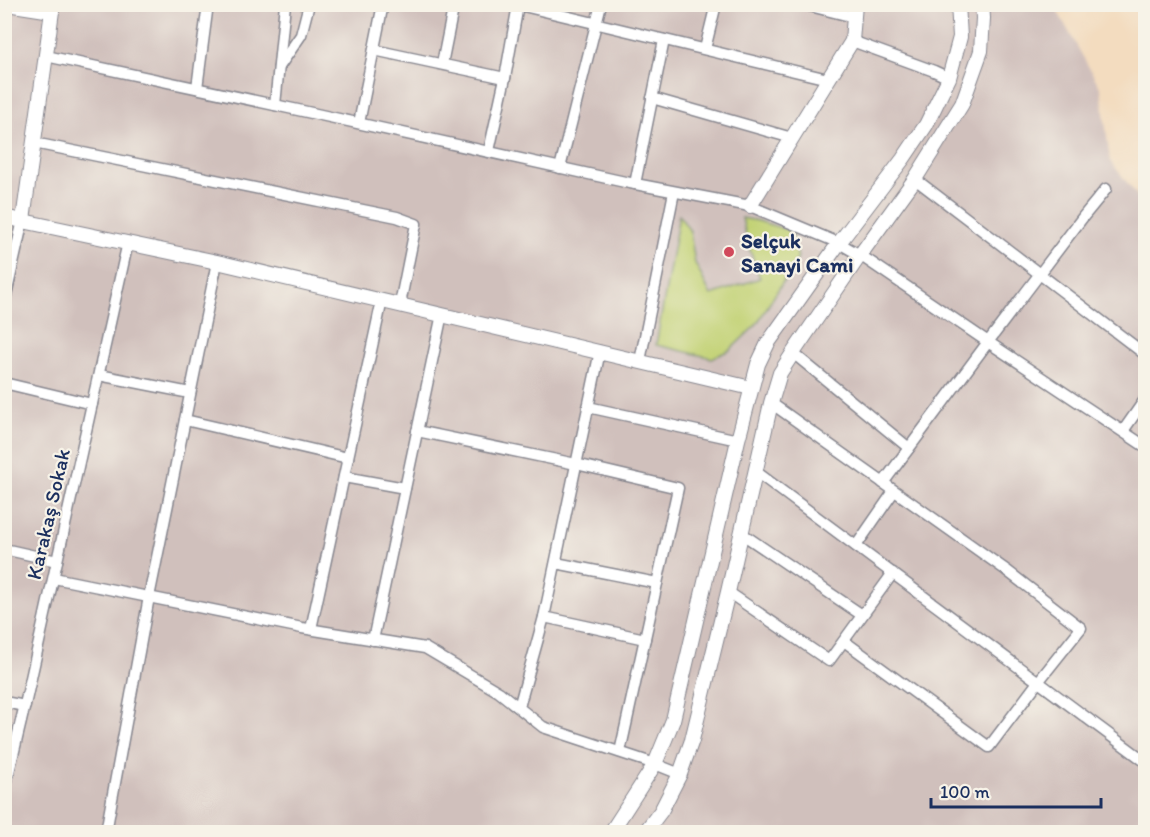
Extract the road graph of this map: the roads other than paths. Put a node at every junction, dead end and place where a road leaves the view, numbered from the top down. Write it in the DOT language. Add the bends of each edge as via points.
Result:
graph roads {
  1 [pos="7,4"];
  2 [pos="208,4"];
  3 [pos="285,4"];
  4 [pos="309,4"];
  5 [pos="383,4"];
  6 [pos="454,4"];
  7 [pos="601,4"];
  8 [pos="716,4"];
  9 [pos="802,4"];
  10 [pos="958,4"];
  11 [pos="982,4"];
  12 [pos="516,5"];
  13 [pos="53,8"];
  14 [pos="855,11"];
  15 [pos="596,24"];
  16 [pos="664,40"];
  17 [pos="852,41"];
  18 [pos="374,50"];
  19 [pos="705,50"];
  20 [pos="46,56"];
  21 [pos="442,64"];
  22 [pos="279,68"];
  23 [pos="505,78"];
  24 [pos="949,78"];
  25 [pos="828,79"];
  26 [pos="197,88"];
  27 [pos="652,98"];
  28 [pos="275,105"];
  29 [pos="359,123"];
  30 [pos="792,138"];
  31 [pos="34,143"];
  32 [pos="489,151"];
  33 [pos="560,168"];
  34 [pos="915,179"];
  35 [pos="635,184"];
  36 [pos="1106,189"];
  37 [pos="674,192"];
  38 [pos="750,206"];
  39 [pos="4,217"];
  40 [pos="23,220"];
  41 [pos="128,242"];
  42 [pos="839,243"];
  43 [pos="860,255"];
  44 [pos="217,262"];
  45 [pos="1039,274"];
  46 [pos="382,300"];
  47 [pos="4,304"];
  48 [pos="400,304"];
  49 [pos="442,314"];
  50 [pos="988,342"];
  51 [pos="600,351"];
  52 [pos="793,353"];
  53 [pos="1146,355"];
  54 [pos="640,361"];
  55 [pos="99,375"];
  56 [pos="4,382"];
  57 [pos="751,388"];
  58 [pos="190,393"];
  59 [pos="1146,398"];
  60 [pos="771,403"];
  61 [pos="92,404"];
  62 [pos="588,407"];
  63 [pos="185,420"];
  64 [pos="417,431"];
  65 [pos="1123,431"];
  66 [pos="738,440"];
  67 [pos="1146,447"];
  68 [pos="909,448"];
  69 [pos="348,458"];
  70 [pos="576,464"];
  71 [pos="755,471"];
  72 [pos="344,477"];
  73 [pos="883,483"];
  74 [pos="405,488"];
  75 [pos="894,491"];
  76 [pos="741,533"];
  77 [pos="856,546"];
  78 [pos="4,549"];
  79 [pos="57,561"];
  80 [pos="556,563"];
  81 [pos="892,573"];
  82 [pos="54,578"];
  83 [pos="657,583"];
  84 [pos="728,592"];
  85 [pos="149,597"];
  86 [pos="862,615"];
  87 [pos="544,617"];
  88 [pos="311,629"];
  89 [pos="645,639"];
  90 [pos="373,640"];
  91 [pos="844,641"];
  92 [pos="1038,682"];
  93 [pos="4,702"];
  94 [pos="25,706"];
  95 [pos="519,707"];
  96 [pos="620,752"];
  97 [pos="1146,762"];
  98 [pos="655,764"];
  99 [pos="680,774"];
  100 [pos="4,793"];
  101 [pos="106,832"];
  102 [pos="611,832"];
  103 [pos="645,832"];
  1 -- 13 [label="street"];
  2 -- 26 [label="street"];
  3 -- 22 [label="street"];
  4 -- 22 [label="street" via="301,35"];
  5 -- 18 [label="street"];
  6 -- 21 [label="street"];
  7 -- 15 [label="street"];
  8 -- 19 [label="street"];
  9 -- 14 [label="street"];
  10 -- 24 [label="street" via="960,38"];
  11 -- 34 [label="street" via="981,51 962,104"];
  12 -- 15 [label="street"];
  12 -- 23 [label="street"];
  13 -- 20 [label="street"];
  14 -- 17 [label="street"];
  15 -- 16 [label="street"];
  15 -- 33 [label="street"];
  16 -- 19 [label="street"];
  16 -- 27 [label="street"];
  17 -- 24 [label="street"];
  17 -- 25 [label="street"];
  18 -- 21 [label="street"];
  18 -- 29 [label="street"];
  19 -- 25 [label="street"];
  20 -- 26 [label="street"];
  20 -- 31 [label="street"];
  21 -- 23 [label="street"];
  22 -- 28 [label="street"];
  23 -- 32 [label="street"];
  24 -- 42 [label="street" via="926,125"];
  25 -- 30 [label="street"];
  26 -- 28 [label="street"];
  27 -- 30 [label="street"];
  27 -- 35 [label="street"];
  28 -- 29 [label="street"];
  29 -- 32 [label="street"];
  30 -- 38 [label="street"];
  31 -- 40 [label="street"];
  31 -- 48 [label="street" via="416,224"];
  32 -- 33 [label="street"];
  33 -- 35 [label="street"];
  34 -- 43 [label="street"];
  34 -- 45 [label="street"];
  35 -- 37 [label="street"];
  36 -- 45 [label="street"];
  37 -- 38 [label="street"];
  37 -- 54 [label="street"];
  38 -- 42 [label="street"];
  39 -- 40 [label="street"];
  40 -- 41 [label="street"];
  40 -- 47 [label="street"];
  41 -- 44 [label="street"];
  41 -- 55 [label="street, Karakaş Sokak"];
  42 -- 43 [label="street"];
  42 -- 57 [label="street" via="768,343"];
  43 -- 50 [label="street"];
  43 -- 52 [label="street"];
  44 -- 46 [label="street"];
  44 -- 58 [label="street"];
  45 -- 50 [label="street"];
  45 -- 53 [label="street"];
  46 -- 48 [label="street"];
  46 -- 69 [label="street"];
  48 -- 49 [label="street"];
  49 -- 51 [label="street"];
  49 -- 64 [label="street"];
  50 -- 65 [label="street"];
  50 -- 68 [label="street"];
  51 -- 54 [label="street"];
  51 -- 62 [label="street"];
  52 -- 60 [label="street" via="780,373"];
  52 -- 68 [label="street"];
  54 -- 57 [label="street"];
  55 -- 58 [label="street"];
  55 -- 61 [label="street, Karakaş Sokak"];
  56 -- 61 [label="street"];
  57 -- 66 [label="street"];
  58 -- 63 [label="street"];
  59 -- 65 [label="street"];
  60 -- 71 [label="street"];
  60 -- 73 [label="street"];
  61 -- 79 [label="street, Karakaş Sokak"];
  62 -- 66 [label="street"];
  62 -- 70 [label="street"];
  63 -- 69 [label="street"];
  63 -- 85 [label="street"];
  64 -- 70 [label="street"];
  64 -- 74 [label="street"];
  65 -- 67 [label="street"];
  66 -- 98 [label="street" via="673,720"];
  68 -- 73 [label="street"];
  69 -- 72 [label="street"];
  70 -- 80 [label="street"];
  70 -- 83 [label="street" via="678,488"];
  71 -- 76 [label="street"];
  71 -- 77 [label="street"];
  72 -- 74 [label="street"];
  72 -- 88 [label="street"];
  73 -- 75 [label="street"];
  74 -- 90 [label="street"];
  75 -- 77 [label="street"];
  75 -- 92 [label="street" via="1081,628"];
  76 -- 84 [label="street"];
  76 -- 86 [label="street"];
  77 -- 81 [label="street"];
  78 -- 79 [label="street"];
  79 -- 82 [label="street, Karakaş Sokak"];
  80 -- 83 [label="street"];
  80 -- 87 [label="street"];
  81 -- 86 [label="street"];
  81 -- 92 [label="street"];
  82 -- 85 [label="street"];
  82 -- 94 [label="street, Karakaş Sokak"];
  83 -- 89 [label="street"];
  84 -- 91 [label="street" via="829,661"];
  84 -- 99 [label="street"];
  85 -- 88 [label="street"];
  85 -- 101 [label="street"];
  86 -- 91 [label="street"];
  87 -- 89 [label="street"];
  87 -- 95 [label="street"];
  88 -- 90 [label="street"];
  89 -- 96 [label="street"];
  90 -- 95 [label="street" via="425,648"];
  91 -- 92 [label="street" via="989,747"];
  92 -- 97 [label="street"];
  93 -- 94 [label="street"];
  94 -- 100 [label="street, Karakaş Sokak"];
  95 -- 96 [label="street" via="543,727"];
  96 -- 98 [label="street"];
  98 -- 99 [label="street"];
  98 -- 102 [label="street"];
  99 -- 103 [label="street"];
}
